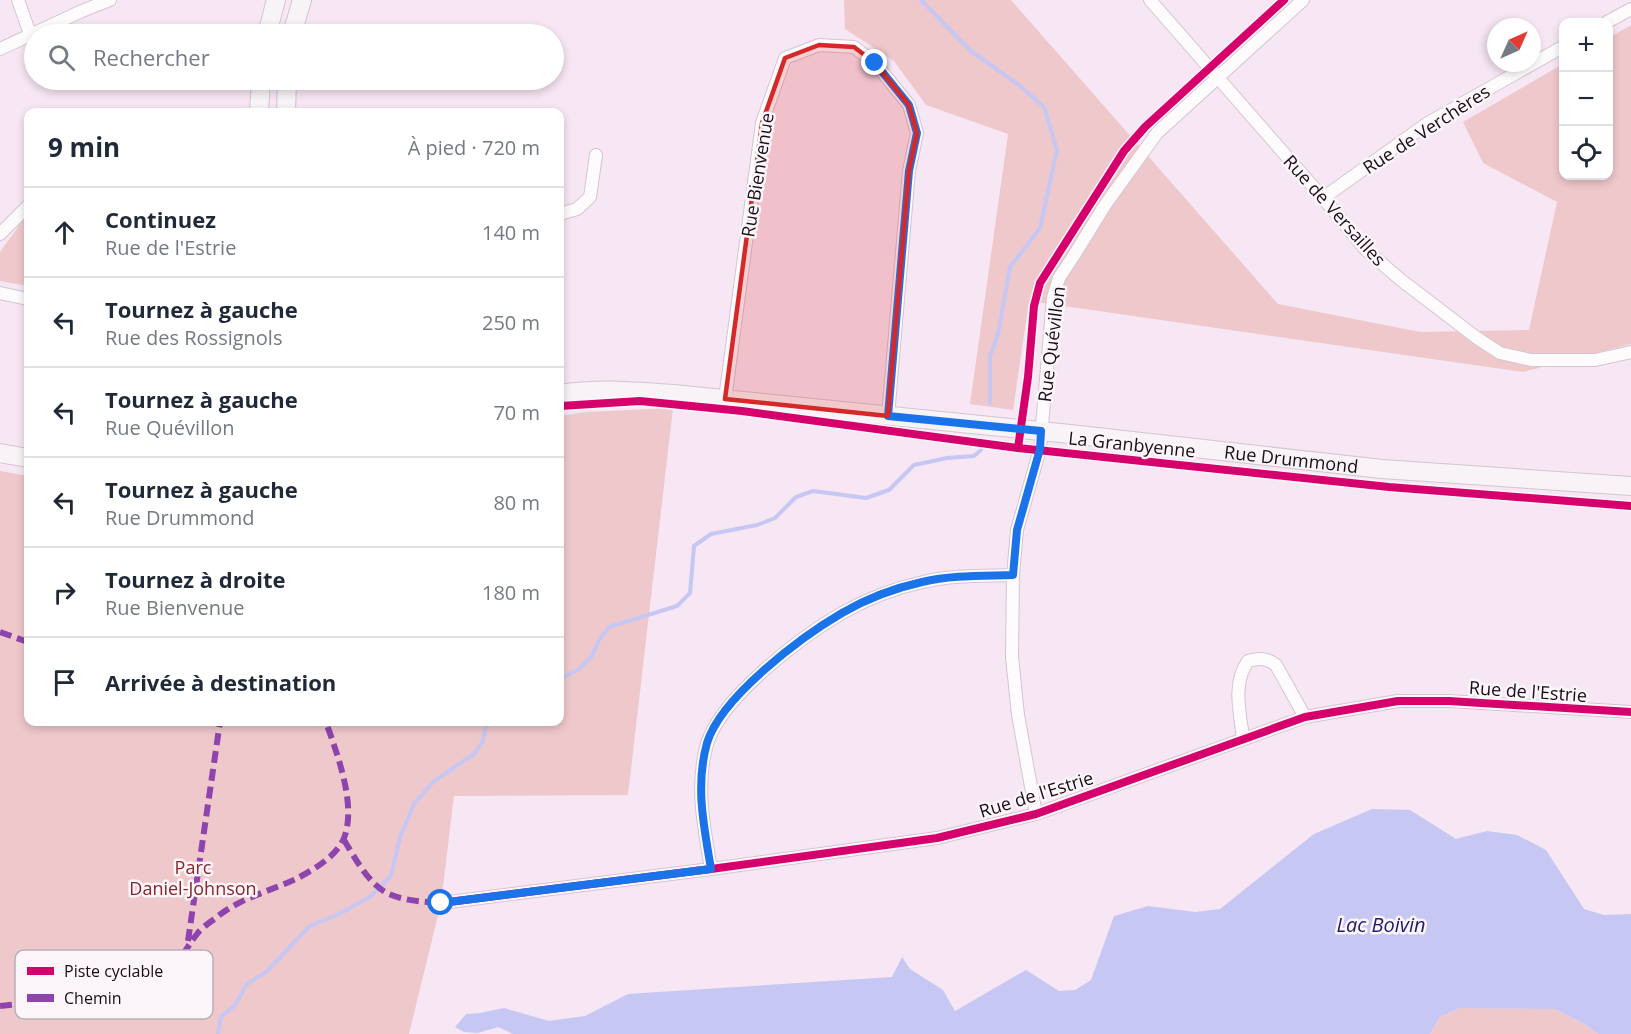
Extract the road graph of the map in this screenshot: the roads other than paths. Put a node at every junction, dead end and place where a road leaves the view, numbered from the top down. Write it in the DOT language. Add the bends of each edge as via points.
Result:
graph roads {
  1 [pos="18,0"];
  2 [pos="110,0"];
  3 [pos="276,0"];
  4 [pos="302,0"];
  5 [pos="1150,0"];
  6 [pos="1303,0"];
  7 [pos="1631,9"];
  8 [pos="1613,19"];
  9 [pos="26,24"];
  10 [pos="54,24"];
  11 [pos="270,24"];
  12 [pos="295,24"];
  13 [pos="24,37"];
  14 [pos="1559,48"];
  15 [pos="0,49"];
  16 [pos="1218,78"];
  17 [pos="260,90"];
  18 [pos="287,90"];
  19 [pos="259,108"];
  20 [pos="286,108"];
  21 [pos="596,154"];
  22 [pos="1323,198"];
  23 [pos="24,210"];
  24 [pos="564,213"];
  25 [pos="0,234"];
  26 [pos="0,293"];
  27 [pos="24,297"];
  28 [pos="1631,352"];
  29 [pos="564,393"];
  30 [pos="725,399"];
  31 [pos="888,416"];
  32 [pos="1041,431"];
  33 [pos="0,453"];
  34 [pos="24,457"];
  35 [pos="1631,486"];
  36 [pos="1013,575"];
  37 [pos="1631,712"];
  38 [pos="1305,717"];
  39 [pos="1243,738"];
  40 [pos="1036,814"];
  41 [pos="711,869"];
  42 [pos="441,903"];
  1 -- 9 [label="street"];
  2 -- 10 [label="street"];
  3 -- 11 [label="street"];
  4 -- 12 [label="street"];
  5 -- 16 [label="street, Rue de Versailles"];
  6 -- 16 [label="street, Rue Quévillon"];
  7 -- 8 [label="street"];
  13 -- 15 [label="street"];
  14 -- 22 [label="street, Rue de Verchères" via="1428,123"];
  16 -- 22 [label="street, Rue de Versailles"];
  16 -- 32 [label="street, Rue Quévillon" via="1157,133 1059,278 1053,298"];
  17 -- 19 [label="street"];
  18 -- 20 [label="street"];
  21 -- 24 [label="street" via="590,197 577,209"];
  22 -- 28 [label="street, Rue de Versailles" via="1366,250 1500,353 1531,360 1595,360"];
  23 -- 25 [label="street"];
  26 -- 27 [label="street"];
  29 -- 30 [label="street, Rue Drummond" via="638,391"];
  30 -- 31 [label="street, Rue Drummond"];
  30 -- 31 [label="street, Rue Bienvenue" via="762,123 785,58 819,45 854,47 875,63 909,105 917,133 909,171"];
  31 -- 32 [label="street, Rue Drummond"];
  32 -- 35 [label="street, Rue Drummond" via="1382,469"];
  32 -- 36 [label="street, Rue Quévillon" via="1040,449 1017,530"];
  33 -- 34 [label="street"];
  36 -- 40 [label="street, Rue Quévillon" via="1012,657"];
  36 -- 41 [label="street" via="951,576 880,595 842,612 758,675 729,704 708,742 700,781"];
  37 -- 38 [label="street, Rue de l'Estrie" via="1398,701"];
  38 -- 39 [label="street, Rue de l'Estrie"];
  38 -- 39 [label="street" via="1276,665 1263,659 1248,661 1239,685"];
  39 -- 40 [label="street, Rue de l'Estrie"];
  40 -- 41 [label="street, Rue de l'Estrie" via="937,838"];
  41 -- 42 [label="street, Rue de l'Estrie"];
}
